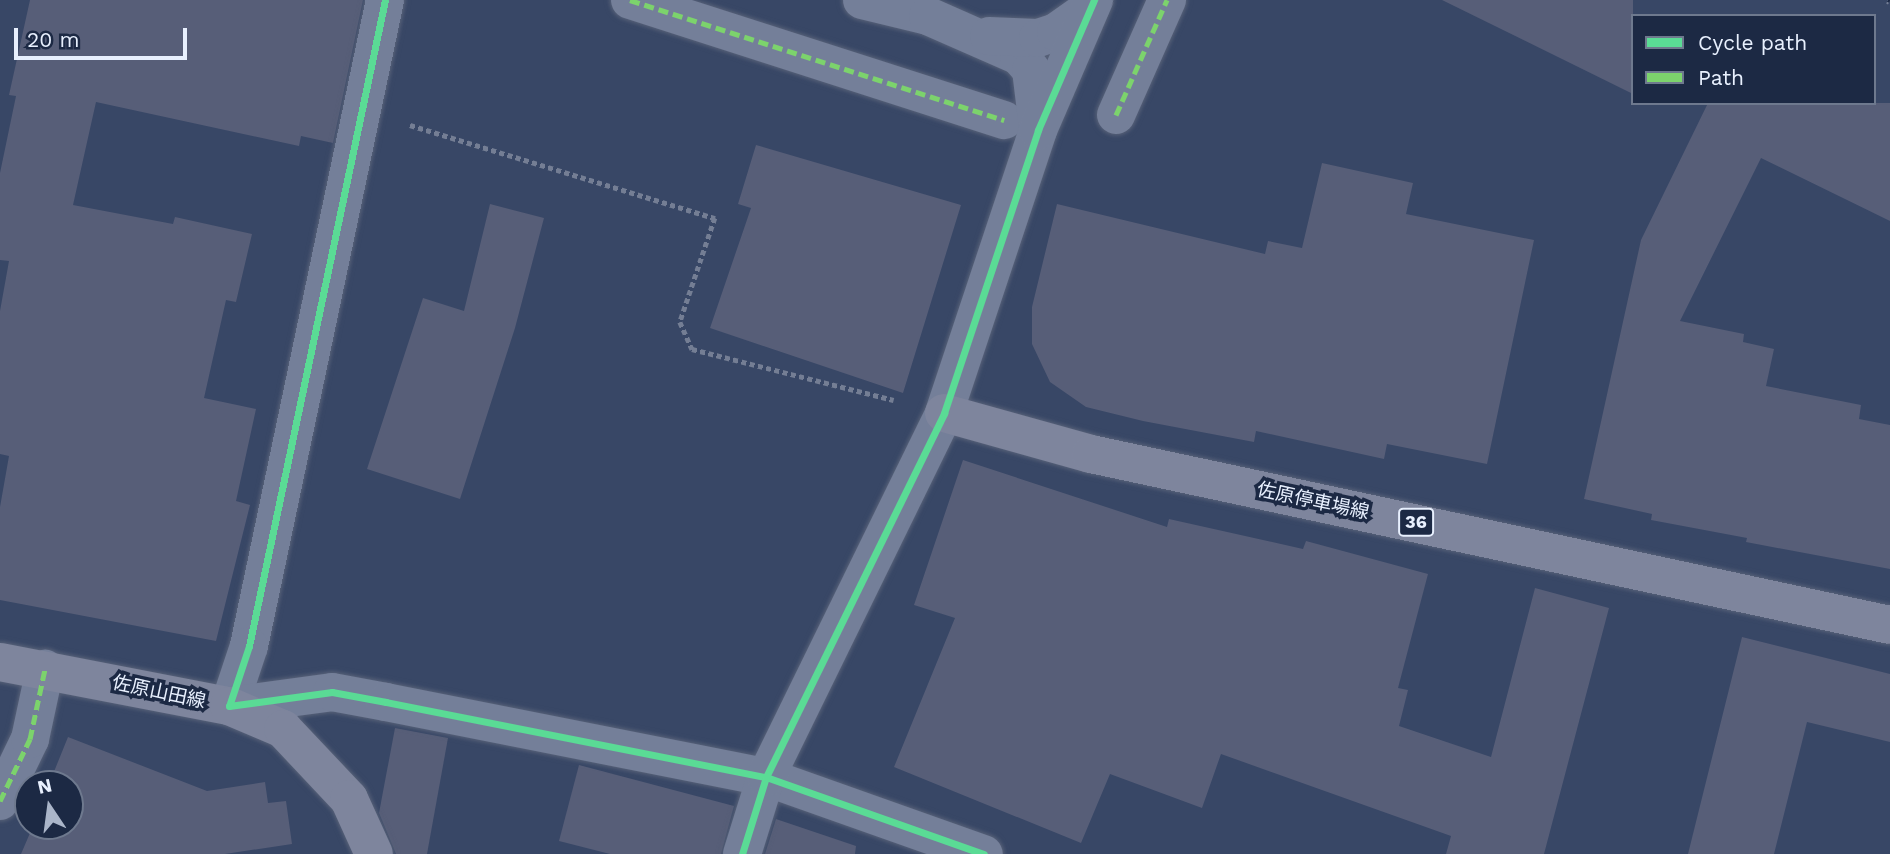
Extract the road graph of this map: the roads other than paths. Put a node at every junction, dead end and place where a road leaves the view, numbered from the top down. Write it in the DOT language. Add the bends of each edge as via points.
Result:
graph roads {
  1 [pos="385,0"];
  2 [pos="630,0"];
  3 [pos="862,0"];
  4 [pos="1167,0"];
  5 [pos="1092,4"];
  6 [pos="974,33"];
  7 [pos="1116,115"];
  8 [pos="1021,125"];
  9 [pos="944,413"];
  10 [pos="1890,625"];
  11 [pos="0,662"];
  12 [pos="45,669"];
  13 [pos="229,706"];
  14 [pos="766,776"];
  15 [pos="0,801"];
  16 [pos="374,854"];
  17 [pos="742,854"];
  18 [pos="985,854"];
  1 -- 13 [label="street" via="249,646"];
  2 -- 8 [label="street"];
  3 -- 6 [label="street"];
  4 -- 7 [label="street"];
  5 -- 6 [label="street" via="1056,32 1038,38 1010,40"];
  5 -- 8 [label="street"];
  6 -- 8 [label="street" via="1018,55 1031,70"];
  8 -- 9 [label="street"];
  9 -- 10 [label="main road, 佐原停車場線 / 36" via="1091,454"];
  9 -- 14 [label="street"];
  11 -- 12 [label="main road, 佐原山田線"];
  12 -- 13 [label="main road, 佐原山田線"];
  12 -- 15 [label="street" via="30,739"];
  13 -- 14 [label="street" via="332,691"];
  13 -- 16 [label="main road, 佐原山田線" via="284,729 318,763 349,799"];
  14 -- 17 [label="street"];
  14 -- 18 [label="street"];
}
